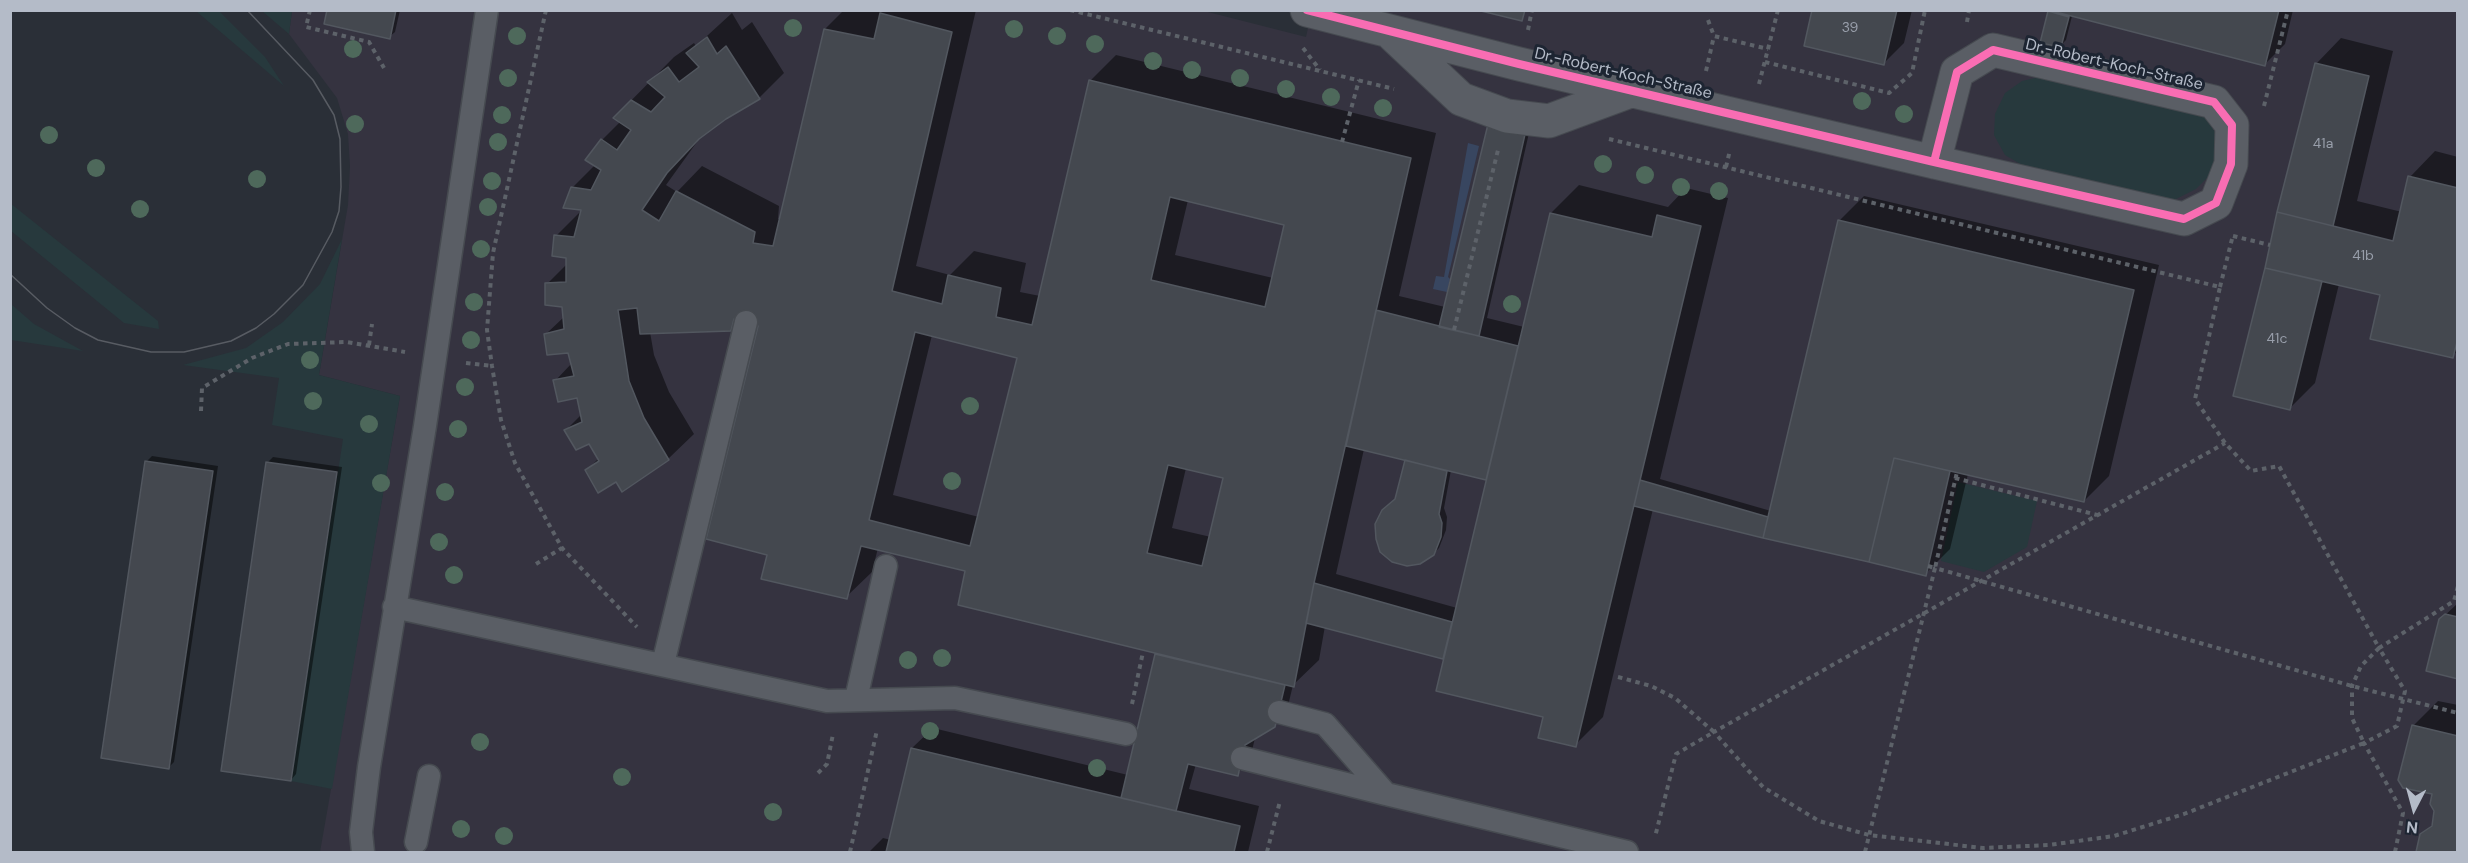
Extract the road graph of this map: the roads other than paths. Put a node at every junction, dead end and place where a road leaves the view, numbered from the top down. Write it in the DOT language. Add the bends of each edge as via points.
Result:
graph roads {
  1 [pos="487,10"];
  2 [pos="1307,10"];
  3 [pos="1365,20"];
  4 [pos="1633,90"];
  5 [pos="1934,162"];
  6 [pos="746,322"];
  7 [pos="886,566"];
  8 [pos="394,607"];
  9 [pos="663,664"];
  10 [pos="848,700"];
  11 [pos="1279,712"];
  12 [pos="1126,734"];
  13 [pos="1242,758"];
  14 [pos="429,776"];
  15 [pos="1386,794"];
  16 [pos="416,842"];
  17 [pos="363,852"];
  18 [pos="1627,852"];
  1 -- 8 [label="lane"];
  2 -- 3 [label="street, Dr.-Robert-Koch-Straße"];
  3 -- 4 [label="street, Dr.-Robert-Koch-Straße" via="1519,64"];
  3 -- 4 [label="street, Dr.-Robert-Koch-Straße" via="1461,99 1507,116 1549,121"];
  4 -- 5 [label="street, Dr.-Robert-Koch-Straße"];
  5 -- 5 [label="street, Dr.-Robert-Koch-Straße" via="1957,72 1993,50 2214,102 2232,125 2231,164 2216,203 2184,219"];
  6 -- 9 [label="lane"];
  7 -- 10 [label="lane"];
  8 -- 9 [label="lane"];
  8 -- 17 [label="lane" via="361,832"];
  9 -- 10 [label="lane" via="827,701"];
  10 -- 12 [label="lane" via="955,698"];
  11 -- 15 [label="lane" via="1324,724"];
  13 -- 15 [label="lane"];
  14 -- 16 [label="lane"];
  15 -- 18 [label="lane"];
}
